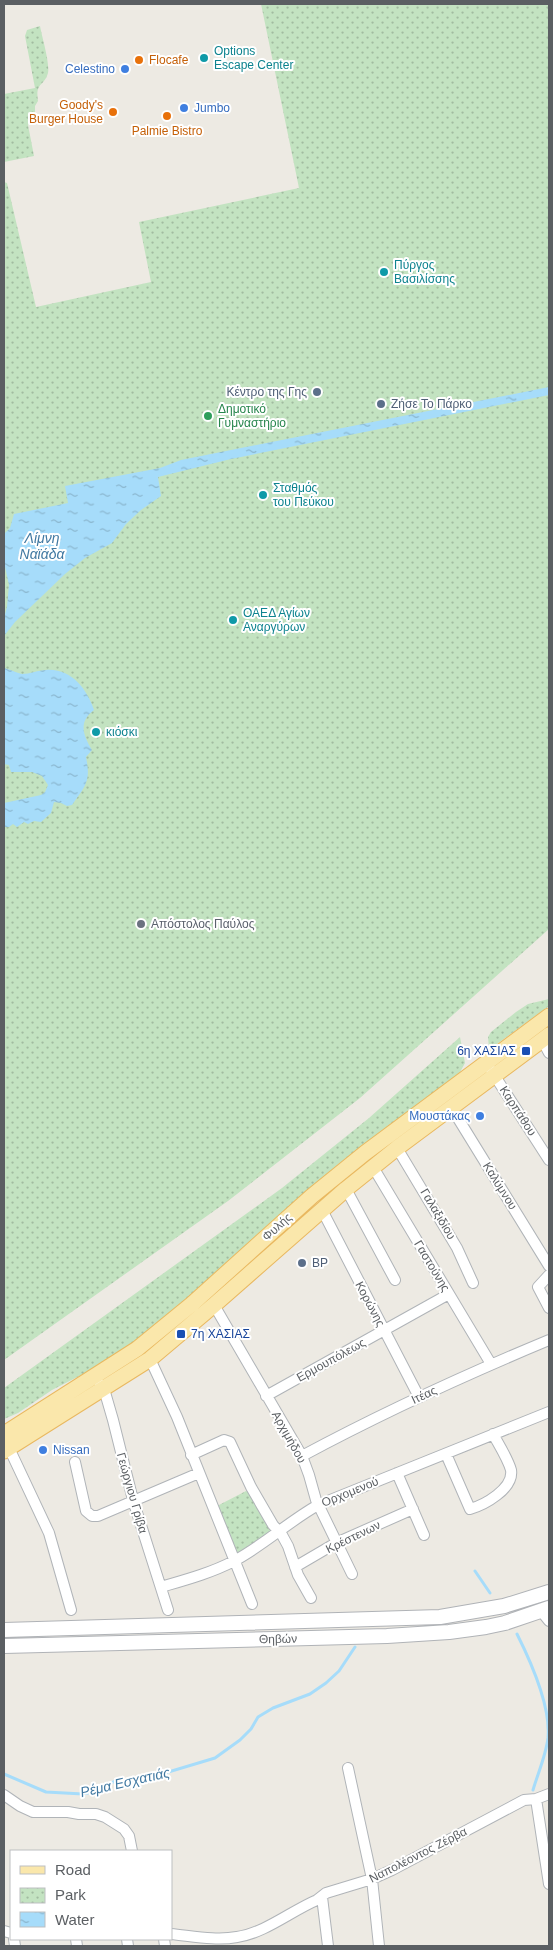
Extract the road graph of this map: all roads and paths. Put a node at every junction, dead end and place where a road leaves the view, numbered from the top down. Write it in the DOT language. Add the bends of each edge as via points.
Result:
graph roads {
  1 [pos="549,1016"];
  2 [pos="547,1042"];
  3 [pos="490,1069"];
  4 [pos="451,1107"];
  5 [pos="397,1148"];
  6 [pos="549,1160"];
  7 [pos="373,1167"];
  8 [pos="346,1189"];
  9 [pos="322,1210"];
  10 [pos="549,1266"];
  11 [pos="549,1275"];
  12 [pos="396,1280"];
  13 [pos="473,1283"];
  14 [pos="449,1294"];
  15 [pos="214,1305"];
  16 [pos="549,1308"];
  17 [pos="384,1330"];
  18 [pos="549,1340"];
  19 [pos="150,1359"];
  20 [pos="491,1364"];
  21 [pos="100,1383"];
  22 [pos="266,1396"];
  23 [pos="419,1397"];
  24 [pos="549,1412"];
  25 [pos="494,1434"];
  26 [pos="7,1438"];
  27 [pos="446,1454"];
  28 [pos="191,1455"];
  29 [pos="302,1456"];
  30 [pos="75,1462"];
  31 [pos="198,1473"];
  32 [pos="397,1473"];
  33 [pos="133,1500"];
  34 [pos="318,1505"];
  35 [pos="412,1509"];
  36 [pos="278,1531"];
  37 [pos="424,1536"];
  38 [pos="336,1543"];
  39 [pos="234,1561"];
  40 [pos="294,1567"];
  41 [pos="352,1574"];
  42 [pos="161,1587"];
  43 [pos="549,1592"];
  44 [pos="311,1598"];
  45 [pos="252,1604"];
  46 [pos="70,1610"];
  47 [pos="168,1610"];
  48 [pos="547,1613"];
  49 [pos="4,1630"];
  50 [pos="4,1646"];
  51 [pos="348,1768"];
  52 [pos="549,1794"];
  53 [pos="4,1795"];
  54 [pos="536,1799"];
  55 [pos="132,1850"];
  56 [pos="372,1879"];
  57 [pos="549,1884"];
  58 [pos="322,1897"];
  59 [pos="172,1934"];
  60 [pos="245,1935"];
  61 [pos="246,1946"];
  62 [pos="328,1946"];
  63 [pos="379,1946"];
  1 -- 3 [label="main road, Φυλής"];
  2 -- 3 [label="main road, Φυλής"];
  3 -- 4 [label="main road, Φυλής"];
  3 -- 6 [label="street, Καρπάθου"];
  3 -- 21 [label="main road, Φυλής" via="364,1153"];
  4 -- 5 [label="main road, Φυλής"];
  4 -- 10 [label="street, Καλύμνου"];
  5 -- 7 [label="main road, Φυλής"];
  5 -- 13 [label="street, Γαλαξιδίου" via="458,1248"];
  7 -- 8 [label="main road, Φυλής"];
  7 -- 14 [label="street, Γαστούνης"];
  8 -- 9 [label="main road, Φυλής"];
  8 -- 12 [label="street"];
  9 -- 15 [label="main road, Φυλής"];
  9 -- 17 [label="street, Κορώνης"];
  11 -- 16 [label="street" via="538,1287"];
  14 -- 17 [label="street, Ερμουπόλεως"];
  14 -- 20 [label="street, Γαστούνης"];
  15 -- 19 [label="main road, Φυλής"];
  15 -- 22 [label="street, Αρχιμήδου"];
  17 -- 22 [label="street, Ερμουπόλεως"];
  17 -- 23 [label="street, Κορώνης"];
  18 -- 20 [label="street, Ιτέας"];
  19 -- 21 [label="main road, Φυλής"];
  19 -- 28 [label="street"];
  20 -- 23 [label="street, Ιτέας"];
  21 -- 26 [label="main road, Φυλής"];
  21 -- 26 [label="main road, Φυλής"];
  21 -- 33 [label="street, Γεώργιου Γρίβα"];
  22 -- 29 [label="street, Αρχιμήδου"];
  23 -- 29 [label="street, Ιτέας"];
  24 -- 25 [label="street, Ορχομενού"];
  25 -- 27 [label="street, Ορχομενού"];
  25 -- 27 [label="street" via="511,1471 510,1479 490,1500 470,1509"];
  26 -- 46 [label="street" via="48,1533"];
  27 -- 32 [label="street, Ορχομενού"];
  28 -- 31 [label="street"];
  28 -- 36 [label="street" via="227,1440 230,1442 251,1487"];
  29 -- 34 [label="street, Αρχιμήδου"];
  30 -- 33 [label="street" via="86,1511 92,1516"];
  31 -- 33 [label="street"];
  31 -- 39 [label="street"];
  32 -- 34 [label="street, Ορχομενού"];
  32 -- 35 [label="street"];
  33 -- 42 [label="street, Γεώργιου Γρίβα"];
  34 -- 36 [label="street, Ορχομενού"];
  34 -- 38 [label="street, Αρχιμήδου"];
  35 -- 37 [label="street"];
  35 -- 38 [label="street, Κρέστενων"];
  36 -- 39 [label="street, Ορχομενού"];
  36 -- 40 [label="street" via="288,1546"];
  38 -- 40 [label="street, Κρέστενων"];
  38 -- 41 [label="street, Αρχιμήδου"];
  39 -- 42 [label="street, Ορχομενού"];
  39 -- 45 [label="street"];
  40 -- 44 [label="street"];
  42 -- 47 [label="street, Γεώργιου Γρίβα"];
  43 -- 49 [label="main road, Θηβών" via="504,1606 440,1617"];
  48 -- 50 [label="main road, Θηβών" via="486,1627 424,1634"];
  51 -- 56 [label="street"];
  52 -- 54 [label="street, Ναπολέοντος Ζέρβα"];
  53 -- 55 [label="street" via="33,1812 104,1817 124,1829"];
  54 -- 56 [label="street, Ναπολέοντος Ζέρβα" via="524,1800"];
  54 -- 57 [label="street"];
  56 -- 58 [label="street, Ναπολέοντος Ζέρβα"];
  56 -- 63 [label="street"];
  58 -- 60 [label="street, Ναπολέοντος Ζέρβα"];
  58 -- 62 [label="street"];
  59 -- 60 [label="street, Ναπολέοντος Ζέρβα" via="221,1938"];
  60 -- 61 [label="street"];
}
